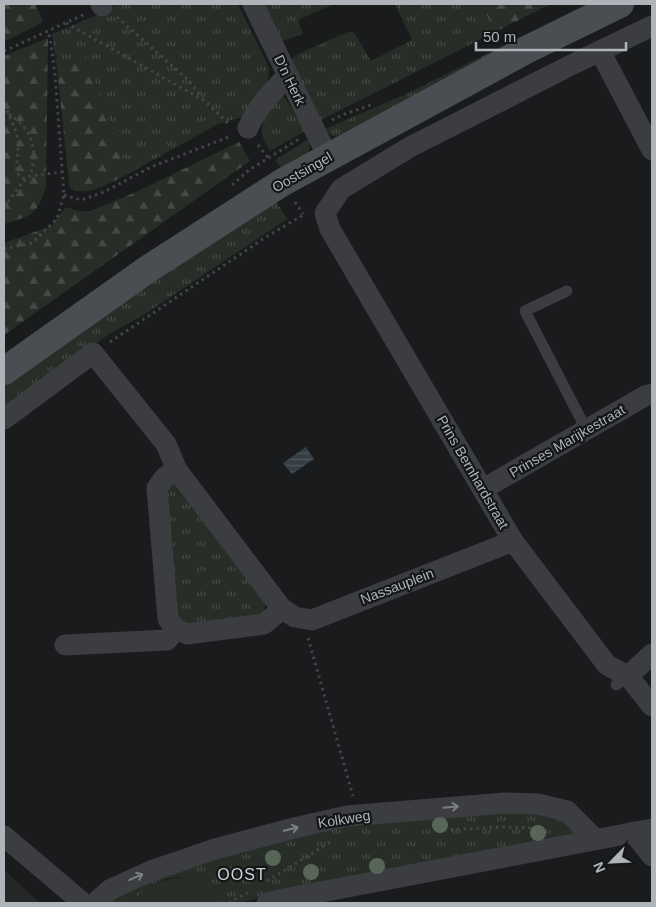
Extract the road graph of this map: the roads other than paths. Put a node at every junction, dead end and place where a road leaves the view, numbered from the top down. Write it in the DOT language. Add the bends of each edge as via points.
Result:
graph roads {
  1 [pos="253,4"];
  2 [pos="620,4"];
  3 [pos="652,26"];
  4 [pos="600,51"];
  5 [pos="288,75"];
  6 [pos="243,130"];
  7 [pos="652,150"];
  8 [pos="328,156"];
  9 [pos="567,291"];
  10 [pos="4,371"];
  11 [pos="652,394"];
  12 [pos="4,419"];
  13 [pos="586,429"];
  14 [pos="178,470"];
  15 [pos="483,489"];
  16 [pos="513,541"];
  17 [pos="282,609"];
  18 [pos="176,629"];
  19 [pos="65,645"];
  20 [pos="652,654"];
  21 [pos="622,680"];
  22 [pos="652,706"];
  23 [pos="643,831"];
  24 [pos="4,836"];
  25 [pos="595,839"];
  26 [pos="652,856"];
  27 [pos="262,891"];
  28 [pos="83,903"];
  29 [pos="95,903"];
  1 -- 5 [label="street, D'n Herk"];
  2 -- 8 [label="main road, Oostsingel" via="528,49"];
  3 -- 4 [label="street"];
  4 -- 7 [label="street"];
  4 -- 15 [label="street, Prins Bernhardstraat" via="402,152 341,189 325,214 330,229"];
  5 -- 6 [label="street"];
  5 -- 8 [label="street, D'n Herk"];
  8 -- 10 [label="main road, Oostsingel" via="148,269"];
  9 -- 13 [label="lane" via="525,311"];
  11 -- 13 [label="street, Prinses Marijkestraat"];
  12 -- 14 [label="street" via="93,353 166,444"];
  13 -- 15 [label="street, Prinses Marijkestraat"];
  14 -- 17 [label="street"];
  14 -- 18 [label="street" via="165,477 157,488 168,619"];
  15 -- 16 [label="street, Prins Bernhardstraat"];
  16 -- 17 [label="street, Nassauplein" via="312,620 302,619"];
  16 -- 21 [label="street, Prins Bernhardstraat" via="607,665"];
  17 -- 18 [label="street" via="264,624 187,634"];
  18 -- 19 [label="street" via="167,640"];
  20 -- 21 [label="street"];
  21 -- 22 [label="street, Prins Bernhardstraat"];
  23 -- 25 [label="street"];
  23 -- 26 [label="street"];
  24 -- 28 [label="street"];
  25 -- 27 [label="street" via="293,897"];
  29 -- 25 [label="street, Kolkweg, one-way" via="110,889 215,849 359,815 505,802 538,804 567,811"];
}
